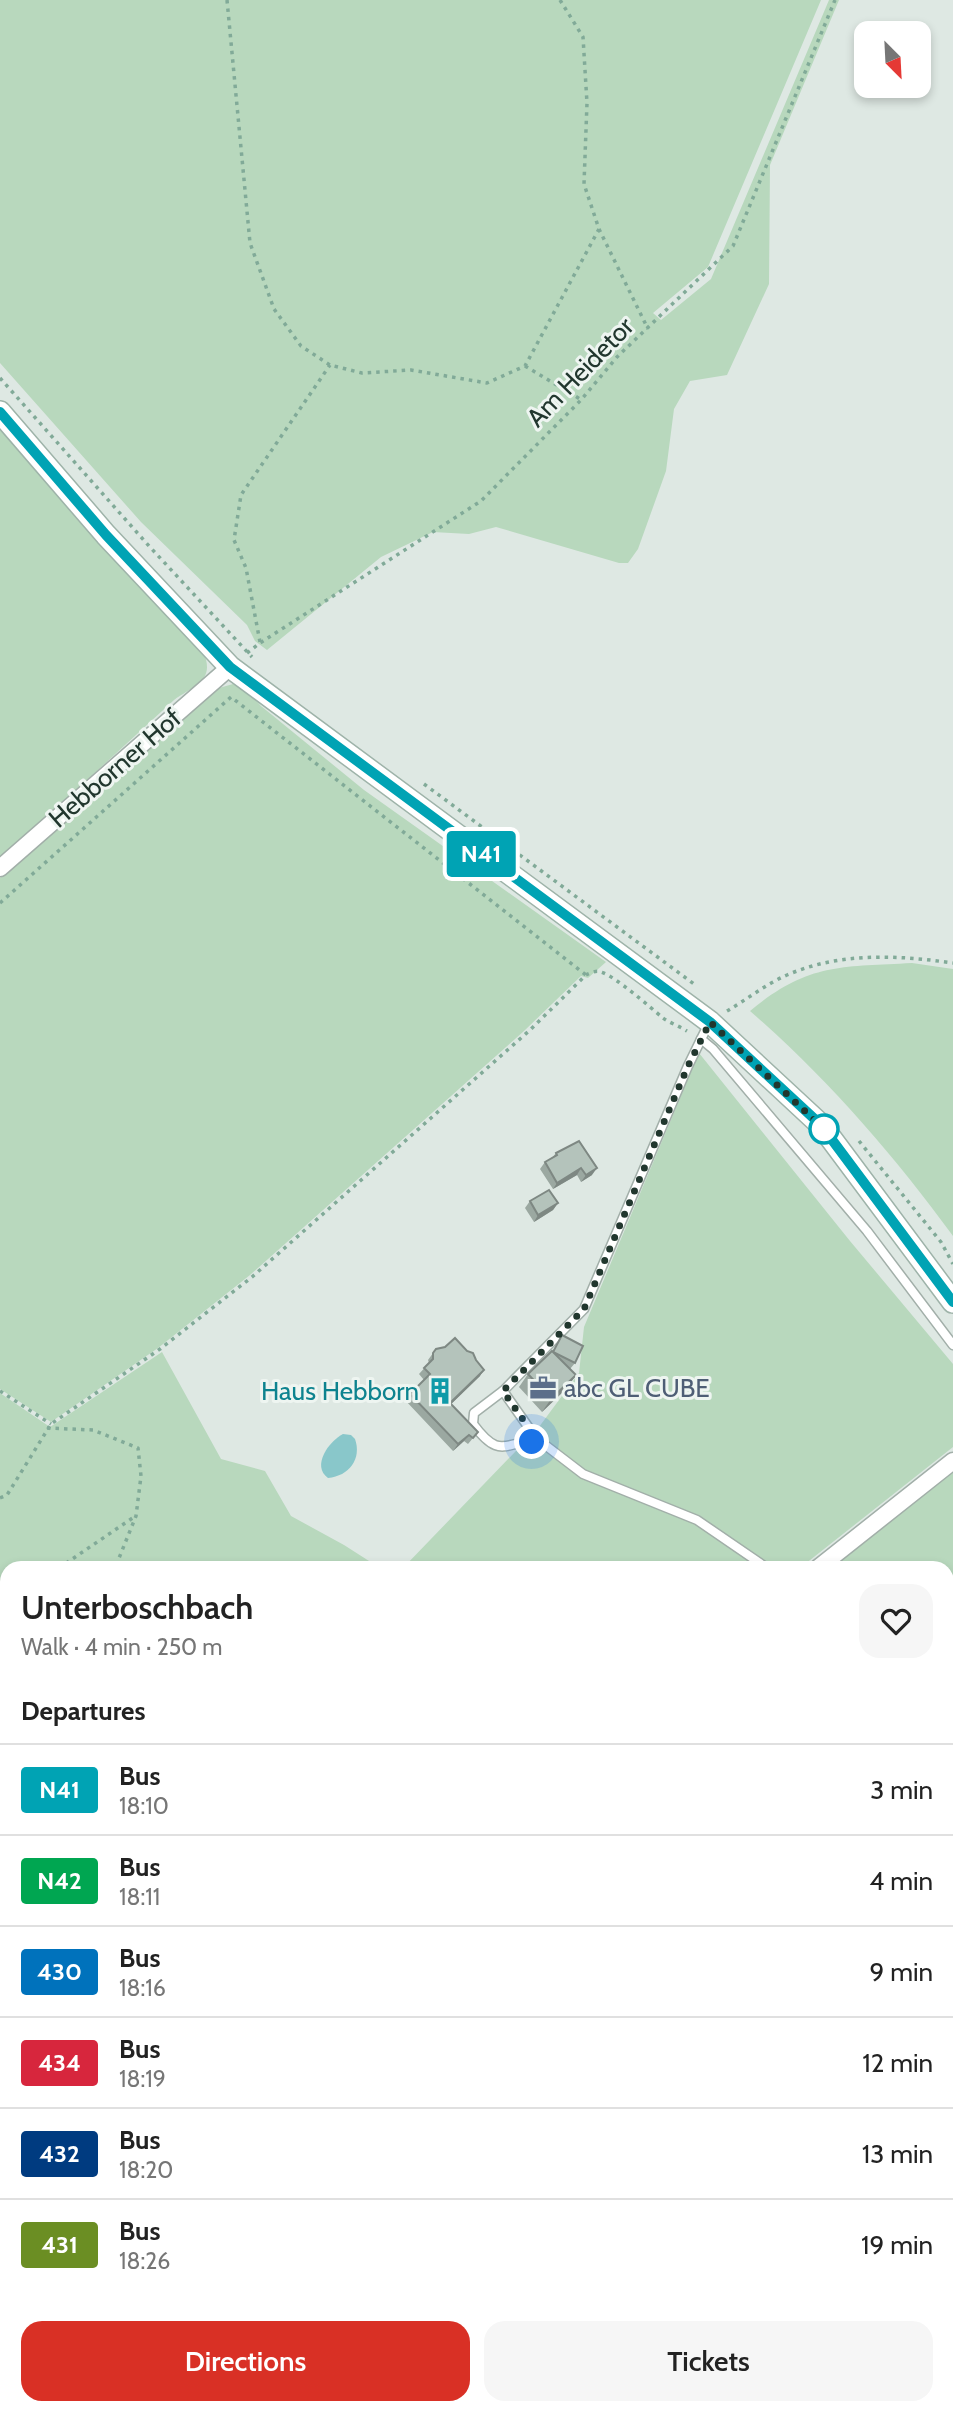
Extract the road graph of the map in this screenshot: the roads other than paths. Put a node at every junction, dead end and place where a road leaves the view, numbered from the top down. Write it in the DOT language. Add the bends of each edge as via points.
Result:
graph roads {
  1 [pos="0,412"];
  2 [pos="230,667"];
  3 [pos="0,868"];
  4 [pos="705,1031"];
  5 [pos="953,1302"];
  6 [pos="953,1345"];
  7 [pos="503,1391"];
  8 [pos="545,1447"];
  9 [pos="953,1461"];
  10 [pos="757,1561"];
  11 [pos="827,1561"];
  1 -- 2 [label="main road" via="106,535"];
  2 -- 3 [label="street, Hebborner Hof"];
  2 -- 4 [label="main road"];
  4 -- 5 [label="main road" via="821,1125"];
  4 -- 6 [label="lane" via="713,1049 867,1231"];
  4 -- 7 [label="lane" via="584,1309"];
  7 -- 8 [label="lane"];
  7 -- 8 [label="lane" via="474,1413 473,1424 480,1434 492,1445 532,1442"];
  8 -- 10 [label="lane" via="583,1474 697,1520"];
  9 -- 11 [label="street"];
}
